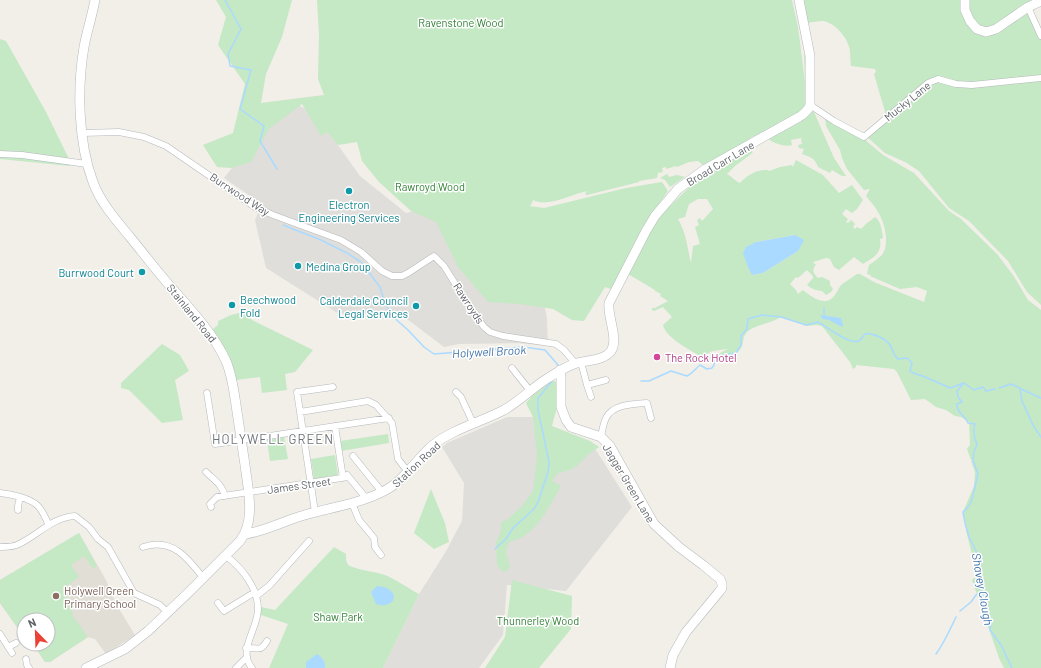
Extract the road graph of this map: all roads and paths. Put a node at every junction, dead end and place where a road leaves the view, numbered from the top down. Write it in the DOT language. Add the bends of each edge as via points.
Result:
graph roads {
  1 [pos="95,0"];
  2 [pos="799,0"];
  3 [pos="965,0"];
  4 [pos="1041,1"];
  5 [pos="1028,7"];
  6 [pos="1041,36"];
  7 [pos="1041,78"];
  8 [pos="810,105"];
  9 [pos="82,133"];
  10 [pos="0,154"];
  11 [pos="87,164"];
  12 [pos="434,256"];
  13 [pos="578,363"];
  14 [pos="512,368"];
  15 [pos="560,370"];
  16 [pos="551,376"];
  17 [pos="606,380"];
  18 [pos="587,385"];
  19 [pos="333,387"];
  20 [pos="456,392"];
  21 [pos="531,392"];
  22 [pos="207,393"];
  23 [pos="591,397"];
  24 [pos="300,412"];
  25 [pos="651,418"];
  26 [pos="391,421"];
  27 [pos="473,423"];
  28 [pos="335,426"];
  29 [pos="303,431"];
  30 [pos="601,437"];
  31 [pos="242,440"];
  32 [pos="353,456"];
  33 [pos="206,472"];
  34 [pos="409,473"];
  35 [pos="346,478"];
  36 [pos="310,483"];
  37 [pos="249,492"];
  38 [pos="382,492"];
  39 [pos="0,493"];
  40 [pos="225,496"];
  41 [pos="20,497"];
  42 [pos="366,498"];
  43 [pos="352,503"];
  44 [pos="211,508"];
  45 [pos="18,510"];
  46 [pos="315,512"];
  47 [pos="49,526"];
  48 [pos="246,534"];
  49 [pos="309,541"];
  50 [pos="0,547"];
  51 [pos="143,547"];
  52 [pos="381,555"];
  53 [pos="226,556"];
  54 [pos="204,579"];
  55 [pos="256,594"];
  56 [pos="218,603"];
  57 [pos="168,613"];
  58 [pos="0,634"];
  59 [pos="267,640"];
  60 [pos="16,643"];
  61 [pos="8,647"];
  62 [pos="246,648"];
  63 [pos="12,654"];
  64 [pos="247,657"];
  65 [pos="26,659"];
  66 [pos="29,668"];
  67 [pos="86,668"];
  68 [pos="236,668"];
  69 [pos="252,668"];
  70 [pos="670,668"];
  1 -- 9 [label="street, Stainland Road" via="83,54 80,88"];
  2 -- 8 [label="street" via="810,56"];
  3 -- 5 [label="street" via="965,10 970,21 979,31 986,32 996,30"];
  4 -- 5 [label="street"];
  5 -- 6 [label="street"];
  7 -- 8 [label="street, Mucky Lane" via="972,85 935,80 864,136"];
  8 -- 13 [label="street, Broad Carr Lane" via="806,113 704,170 678,189 655,216 609,303 612,349 602,357"];
  9 -- 11 [label="street, Stainland Road"];
  9 -- 12 [label="street, Burrwood Way" via="119,132 144,137 166,146 255,207 341,240 392,276 402,276"];
  10 -- 11 [label="street"];
  11 -- 31 [label="street, Stainland Road" via="104,204 215,341 226,362 232,382"];
  12 -- 13 [label="street, Rawroyds" via="444,266 471,309 490,332 556,344"];
  13 -- 15 [label="street, Broad Carr Lane"];
  13 -- 18 [label="street"];
  14 -- 21 [label="street"];
  15 -- 16 [label="street, Broad Carr Lane"];
  15 -- 30 [label="street, Jagger Green Lane" via="561,407 566,420 571,427"];
  16 -- 21 [label="street, Station Road"];
  17 -- 18 [label="street"];
  18 -- 23 [label="street"];
  19 -- 24 [label="street" via="297,392"];
  20 -- 27 [label="street" via="461,396"];
  21 -- 27 [label="street, Station Road" via="502,411"];
  22 -- 31 [label="street" via="215,444"];
  24 -- 26 [label="street" via="368,401 376,405"];
  24 -- 29 [label="street"];
  25 -- 30 [label="street" via="647,403 622,407 611,412 606,418"];
  26 -- 28 [label="street"];
  26 -- 34 [label="street" via="398,459"];
  27 -- 34 [label="street, Station Road" via="434,444"];
  28 -- 29 [label="street"];
  28 -- 35 [label="street" via="342,469"];
  29 -- 31 [label="street"];
  29 -- 36 [label="street"];
  30 -- 70 [label="street, Jagger Green Lane" via="610,446 654,524 720,579 722,584 722,588 686,632 673,655"];
  31 -- 37 [label="street, Stainland Road"];
  32 -- 38 [label="street"];
  33 -- 40 [label="street" via="221,485"];
  34 -- 38 [label="street, Station Road"];
  35 -- 36 [label="street, James Street"];
  35 -- 42 [label="street"];
  36 -- 37 [label="street, James Street"];
  36 -- 46 [label="street"];
  37 -- 40 [label="street, James Street"];
  37 -- 48 [label="street, Stainland Road" via="249,522"];
  38 -- 42 [label="street, Station Road"];
  39 -- 41 [label="street"];
  40 -- 44 [label="street, James Street" via="217,497 210,504"];
  41 -- 45 [label="street"];
  41 -- 47 [label="street" via="39,506"];
  42 -- 43 [label="street, Station Road"];
  43 -- 46 [label="street, Station Road"];
  43 -- 52 [label="street" via="359,520 374,538 375,547"];
  46 -- 48 [label="street, Station Road"];
  47 -- 50 [label="street" via="18,545"];
  47 -- 57 [label="street" via="66,516 74,516 108,547 134,593 160,605"];
  48 -- 53 [label="street"];
  49 -- 55 [label="street" via="269,586"];
  51 -- 54 [label="street" via="172,547 186,556"];
  53 -- 54 [label="street"];
  53 -- 55 [label="street" via="245,574"];
  54 -- 57 [label="street"];
  55 -- 56 [label="street" via="224,612"];
  55 -- 62 [label="street" via="258,610"];
  57 -- 67 [label="street" via="125,649"];
  58 -- 61 [label="street"];
  59 -- 62 [label="street" via="263,647 257,650"];
  60 -- 61 [label="street"];
  61 -- 63 [label="street"];
  62 -- 64 [label="street"];
  64 -- 68 [label="street"];
  64 -- 69 [label="street"];
  65 -- 66 [label="street"];
}
